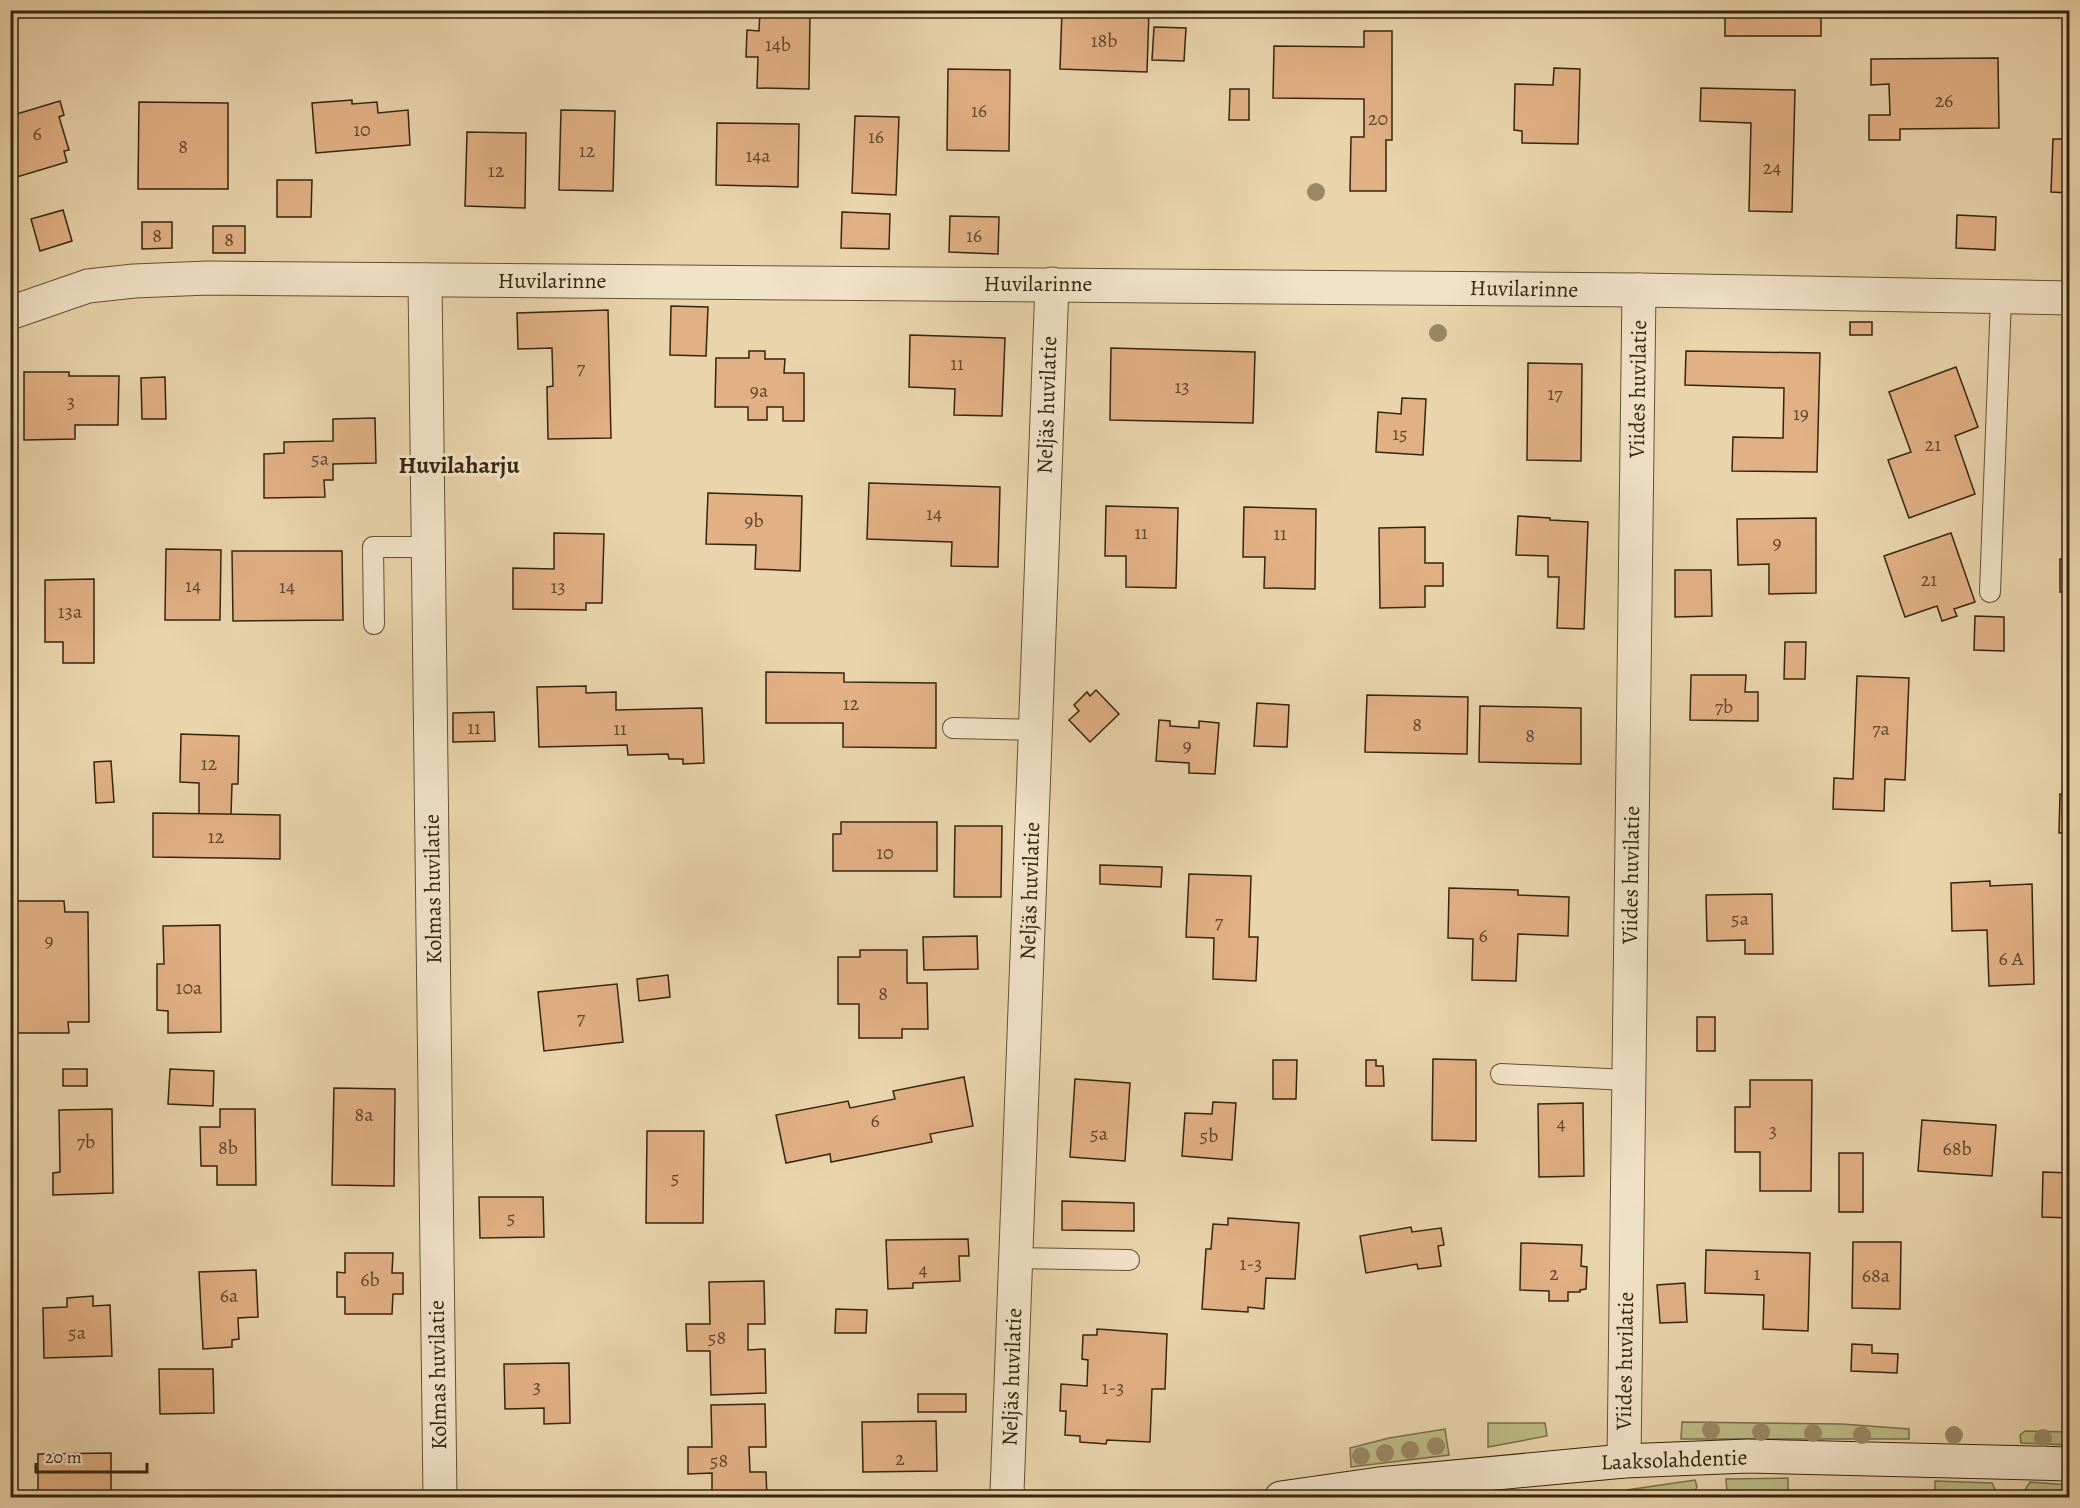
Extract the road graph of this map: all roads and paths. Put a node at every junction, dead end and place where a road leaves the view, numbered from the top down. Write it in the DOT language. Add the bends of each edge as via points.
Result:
graph roads {
  1 [pos="425,280"];
  2 [pos="1052,284"];
  3 [pos="1639,290"];
  4 [pos="2001,297"];
  5 [pos="2070,298"];
  6 [pos="10,313"];
  7 [pos="429,547"];
  8 [pos="1990,592"];
  9 [pos="374,624"];
  10 [pos="953,728"];
  11 [pos="1035,730"];
  12 [pos="1501,1074"];
  13 [pos="1628,1080"];
  14 [pos="1016,1258"];
  15 [pos="1129,1260"];
  16 [pos="1624,1461"];
  17 [pos="2070,1464"];
  18 [pos="440,1497"];
  19 [pos="1010,1497"];
  20 [pos="1281,1497"];
  1 -- 2 [label="street, Huvilarinne"];
  1 -- 6 [label="street, Huvilarinne" via="134,281 88,286"];
  1 -- 7 [label="street, Kolmas huvilatie"];
  2 -- 3 [label="street, Huvilarinne"];
  2 -- 11 [label="street, Neljäs huvilatie"];
  3 -- 4 [label="street, Huvilarinne"];
  3 -- 13 [label="street, Viides huvilatie"];
  4 -- 5 [label="street, Huvilarinne"];
  4 -- 8 [label="lane"];
  7 -- 9 [label="lane" via="373,547"];
  7 -- 18 [label="street, Kolmas huvilatie"];
  10 -- 11 [label="lane"];
  11 -- 14 [label="street, Neljäs huvilatie"];
  12 -- 13 [label="lane"];
  13 -- 16 [label="street, Viides huvilatie"];
  14 -- 15 [label="lane"];
  14 -- 19 [label="street, Neljäs huvilatie"];
  16 -- 17 [label="street, Laaksolahdentie" via="1748,1456"];
  16 -- 20 [label="street, Laaksolahdentie"];
}
